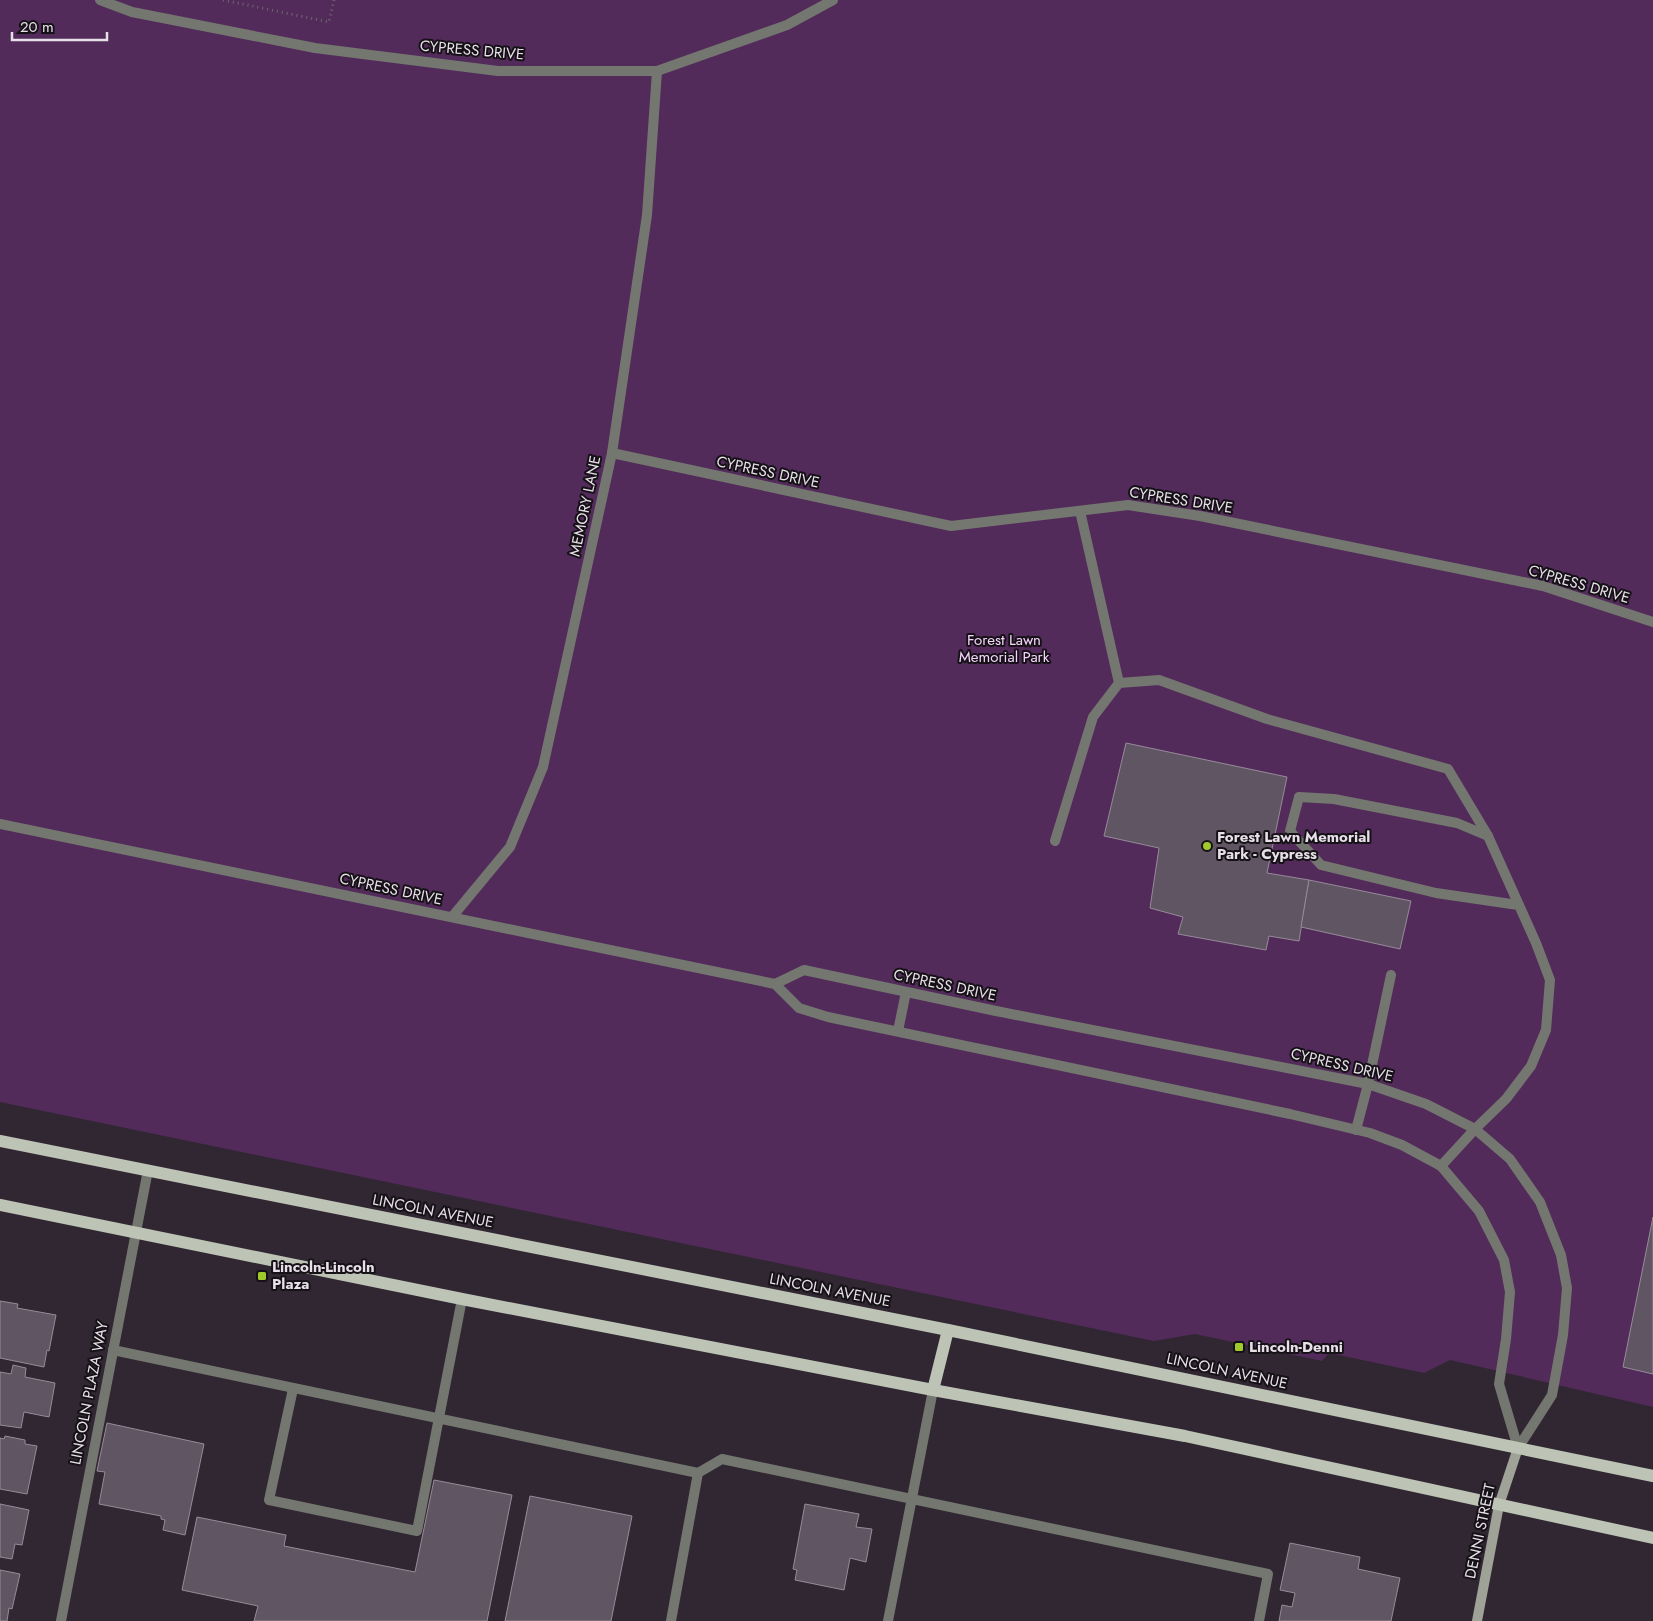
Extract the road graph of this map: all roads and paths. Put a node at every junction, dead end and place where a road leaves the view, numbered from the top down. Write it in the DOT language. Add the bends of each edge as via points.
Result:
graph roads {
  1 [pos="100,0"];
  2 [pos="223,0"];
  3 [pos="334,0"];
  4 [pos="833,0"];
  5 [pos="657,71"];
  6 [pos="612,453"];
  7 [pos="1080,511"];
  8 [pos="1652,619"];
  9 [pos="1119,683"];
  10 [pos="0,824"];
  11 [pos="1488,836"];
  12 [pos="1056,841"];
  13 [pos="1518,905"];
  14 [pos="452,917"];
  15 [pos="1391,975"];
  16 [pos="776,984"];
  17 [pos="906,992"];
  18 [pos="898,1031"];
  19 [pos="1368,1084"];
  20 [pos="1475,1129"];
  21 [pos="1356,1130"];
  22 [pos="0,1141"];
  23 [pos="1441,1166"];
  24 [pos="148,1170"];
  25 [pos="0,1205"];
  26 [pos="135,1232"];
  27 [pos="462,1299"];
  28 [pos="948,1330"];
  29 [pos="112,1350"];
  30 [pos="293,1389"];
  31 [pos="933,1390"];
  32 [pos="438,1419"];
  33 [pos="1518,1448"];
  34 [pos="698,1472"];
  35 [pos="1653,1476"];
  36 [pos="910,1500"];
  37 [pos="1499,1505"];
  38 [pos="1653,1538"];
  39 [pos="61,1621"];
  40 [pos="671,1621"];
  41 [pos="888,1621"];
  42 [pos="1260,1621"];
  43 [pos="1477,1621"];
  1 -- 5 [label="street, CYPRESS DRIVE" via="132,12 325,49 498,71"];
  2 -- 3 [label="path" via="329,22"];
  4 -- 5 [label="street, CYPRESS DRIVE" via="787,25"];
  5 -- 6 [label="street, MEMORY LANE" via="648,215"];
  6 -- 7 [label="street, CYPRESS DRIVE" via="951,526"];
  6 -- 14 [label="street, MEMORY LANE" via="543,767 510,847"];
  7 -- 8 [label="street, CYPRESS DRIVE" via="1128,505 1200,516 1543,586"];
  7 -- 9 [label="street"];
  9 -- 11 [label="street" via="1159,680 1267,719 1448,769"];
  9 -- 12 [label="street" via="1093,717"];
  10 -- 14 [label="street, CYPRESS DRIVE"];
  11 -- 13 [label="street"];
  11 -- 13 [label="street" via="1457,823 1334,799 1299,797 1290,831 1321,865 1436,893"];
  13 -- 20 [label="street" via="1550,980 1546,1030 1531,1066 1506,1099"];
  14 -- 16 [label="street, CYPRESS DRIVE"];
  15 -- 19 [label="street"];
  16 -- 17 [label="street, CYPRESS DRIVE" via="804,970"];
  16 -- 18 [label="street" via="799,1008"];
  17 -- 18 [label="street"];
  17 -- 19 [label="street, CYPRESS DRIVE"];
  18 -- 21 [label="street"];
  19 -- 20 [label="street, CYPRESS DRIVE" via="1426,1104"];
  19 -- 21 [label="street"];
  20 -- 23 [label="street"];
  20 -- 33 [label="street, CYPRESS DRIVE" via="1510,1159 1540,1202 1561,1255 1567,1288 1563,1335 1552,1395"];
  21 -- 23 [label="street" via="1402,1145"];
  22 -- 24 [label="main road, LINCOLN AVENUE"];
  23 -- 33 [label="street" via="1479,1211 1504,1260 1510,1292 1500,1384"];
  24 -- 26 [label="street, LINCOLN PLAZA WAY"];
  24 -- 28 [label="main road, LINCOLN AVENUE"];
  25 -- 26 [label="main road"];
  26 -- 27 [label="main road"];
  26 -- 29 [label="street, LINCOLN PLAZA WAY"];
  27 -- 31 [label="main road"];
  27 -- 32 [label="street"];
  28 -- 31 [label="main road"];
  28 -- 33 [label="main road, LINCOLN AVENUE"];
  29 -- 30 [label="street"];
  29 -- 39 [label="street, LINCOLN PLAZA WAY"];
  30 -- 32 [label="street"];
  30 -- 32 [label="street" via="269,1500 416,1531"];
  31 -- 36 [label="street"];
  31 -- 37 [label="main road" via="1185,1436"];
  32 -- 34 [label="street"];
  33 -- 35 [label="main road, LINCOLN AVENUE"];
  33 -- 37 [label="main road, DENNI STREET"];
  34 -- 36 [label="street" via="722,1459"];
  34 -- 40 [label="street"];
  36 -- 41 [label="street"];
  36 -- 42 [label="street" via="1268,1574"];
  37 -- 38 [label="main road"];
  37 -- 43 [label="main road, DENNI STREET"];
}
